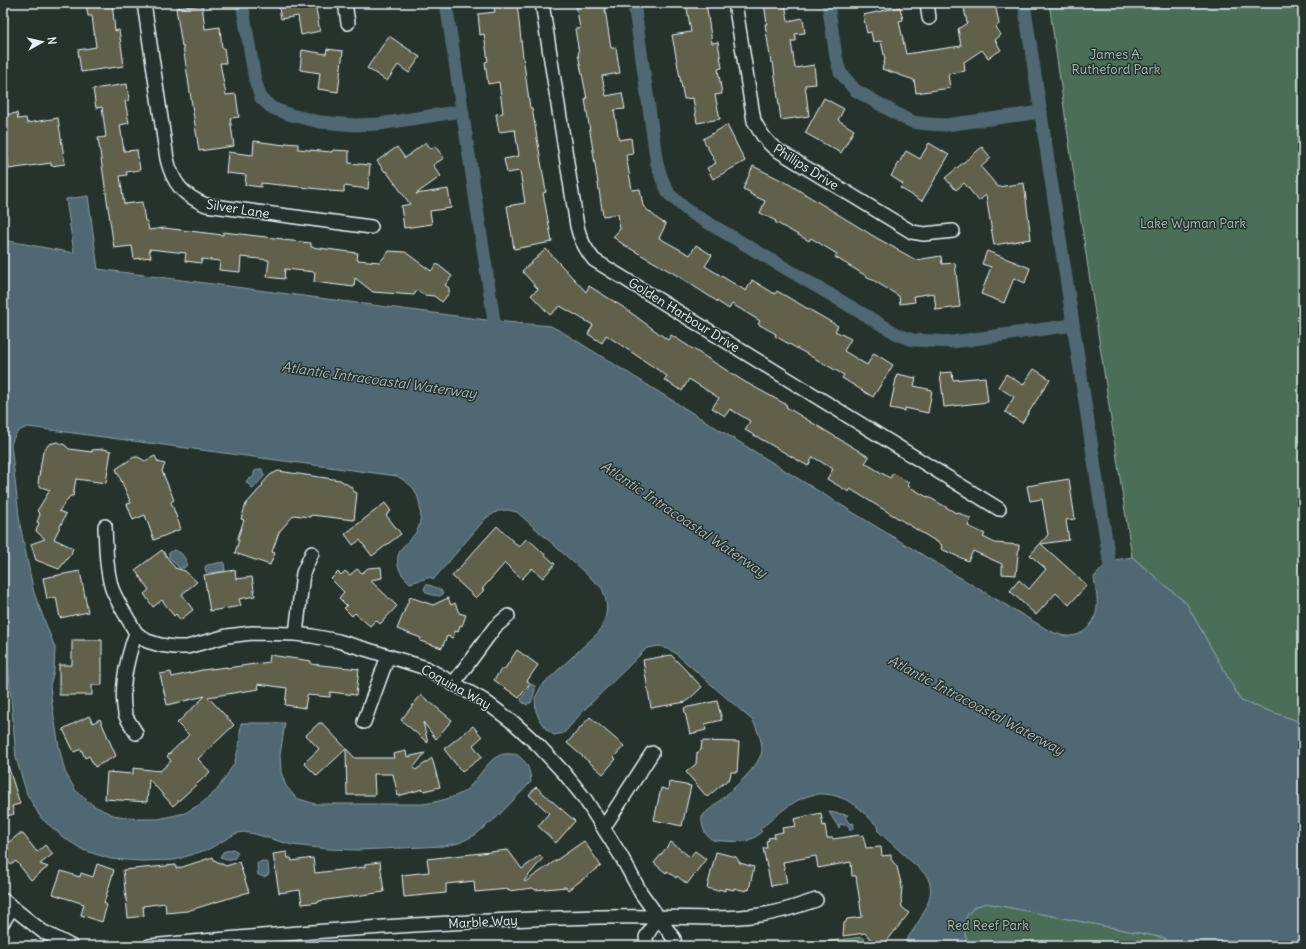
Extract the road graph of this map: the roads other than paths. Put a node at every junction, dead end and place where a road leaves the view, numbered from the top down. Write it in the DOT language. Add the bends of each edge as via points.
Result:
graph roads {
  1 [pos="144,3"];
  2 [pos="345,3"];
  3 [pos="542,3"];
  4 [pos="735,3"];
  5 [pos="927,3"];
  6 [pos="929,18"];
  7 [pos="348,23"];
  8 [pos="371,227"];
  9 [pos="953,231"];
  10 [pos="999,509"];
  11 [pos="105,526"];
  12 [pos="312,553"];
  13 [pos="508,616"];
  14 [pos="136,633"];
  15 [pos="296,634"];
  16 [pos="388,656"];
  17 [pos="453,684"];
  18 [pos="364,722"];
  19 [pos="136,733"];
  20 [pos="652,753"];
  21 [pos="604,826"];
  22 [pos="816,900"];
  23 [pos="8,904"];
  24 [pos="658,917"];
  25 [pos="3,922"];
  26 [pos="71,946"];
  27 [pos="149,946"];
  28 [pos="647,946"];
  29 [pos="676,946"];
  1 -- 8 [label="street, Silver Lane" via="167,159 170,172 184,193 206,205"];
  2 -- 7 [label="street"];
  3 -- 10 [label="street, Golden Harbour Drive" via="576,226 580,239 594,260"];
  4 -- 9 [label="street, Phillips Drive" via="754,121 759,133 777,150 912,232 924,234"];
  5 -- 6 [label="street"];
  11 -- 14 [label="street" via="112,588"];
  12 -- 15 [label="street" via="303,573"];
  13 -- 17 [label="street" via="495,627"];
  14 -- 15 [label="street, Coquina Way" via="147,641 174,647 187,647 227,636 252,633"];
  14 -- 19 [label="street" via="128,660 124,694 125,715"];
  15 -- 16 [label="street, Coquina Way" via="338,641"];
  16 -- 17 [label="street, Coquina Way" via="426,668"];
  16 -- 18 [label="street"];
  17 -- 21 [label="street, Coquina Way" via="483,700 539,746 580,792"];
  20 -- 21 [label="street"];
  21 -- 24 [label="street, Coquina Way" via="641,894"];
  22 -- 24 [label="street, Marble Way" via="779,912 751,916"];
  23 -- 25 [label="street"];
  23 -- 26 [label="street" via="42,931"];
  24 -- 27 [label="street, Marble Way" via="527,919 369,928"];
  24 -- 28 [label="street" via="646,937"];
  24 -- 29 [label="street, Coquina Way"];
}
